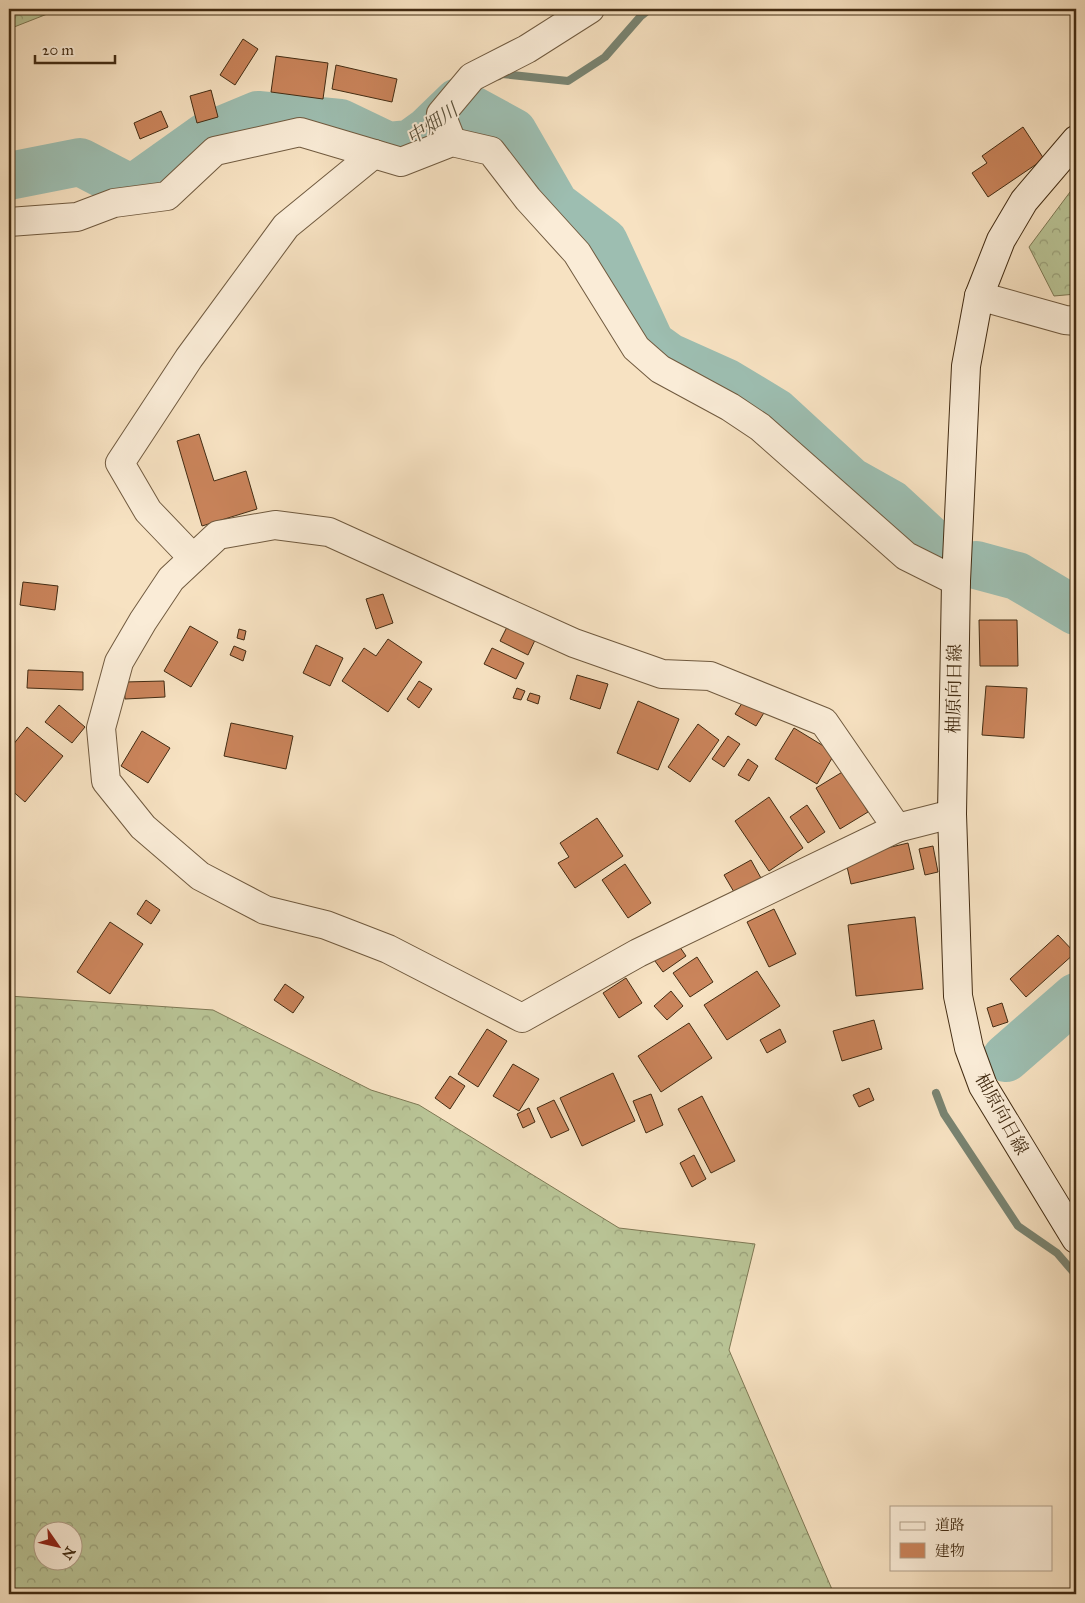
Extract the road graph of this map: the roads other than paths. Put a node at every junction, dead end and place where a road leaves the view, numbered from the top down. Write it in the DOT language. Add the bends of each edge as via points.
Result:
graph roads {
  1 [pos="590,9"];
  2 [pos="1076,140"];
  3 [pos="452,142"];
  4 [pos="374,154"];
  5 [pos="9,222"];
  6 [pos="979,296"];
  7 [pos="1076,321"];
  8 [pos="193,558"];
  9 [pos="956,581"];
  10 [pos="952,814"];
  11 [pos="897,828"];
  12 [pos="1076,1240"];
  1 -- 3 [label="street" via="527,49 472,77 441,114"];
  2 -- 6 [label="street, 柚原向日線" via="1024,201 1001,240"];
  3 -- 4 [label="street" via="401,162"];
  3 -- 9 [label="street" via="491,151 528,199 577,253 636,348 660,369 730,406 760,427 906,556"];
  4 -- 5 [label="street" via="300,132 215,151 167,196 114,203 77,217"];
  4 -- 8 [label="street" via="286,226 189,358 120,463 148,511"];
  6 -- 7 [label="street"];
  6 -- 9 [label="street, 柚原向日線" via="966,366"];
  8 -- 11 [label="street" via="218,535 275,525 329,532 574,643 662,674 710,676 824,722"];
  8 -- 11 [label="street" via="171,579 119,662 101,728 106,781 143,827 200,876 265,910 326,925 388,949 522,1018 638,953"];
  9 -- 10 [label="street, 柚原向日線"];
  10 -- 11 [label="street"];
  10 -- 12 [label="street, 柚原向日線" via="958,996 969,1048 983,1086"];
}
